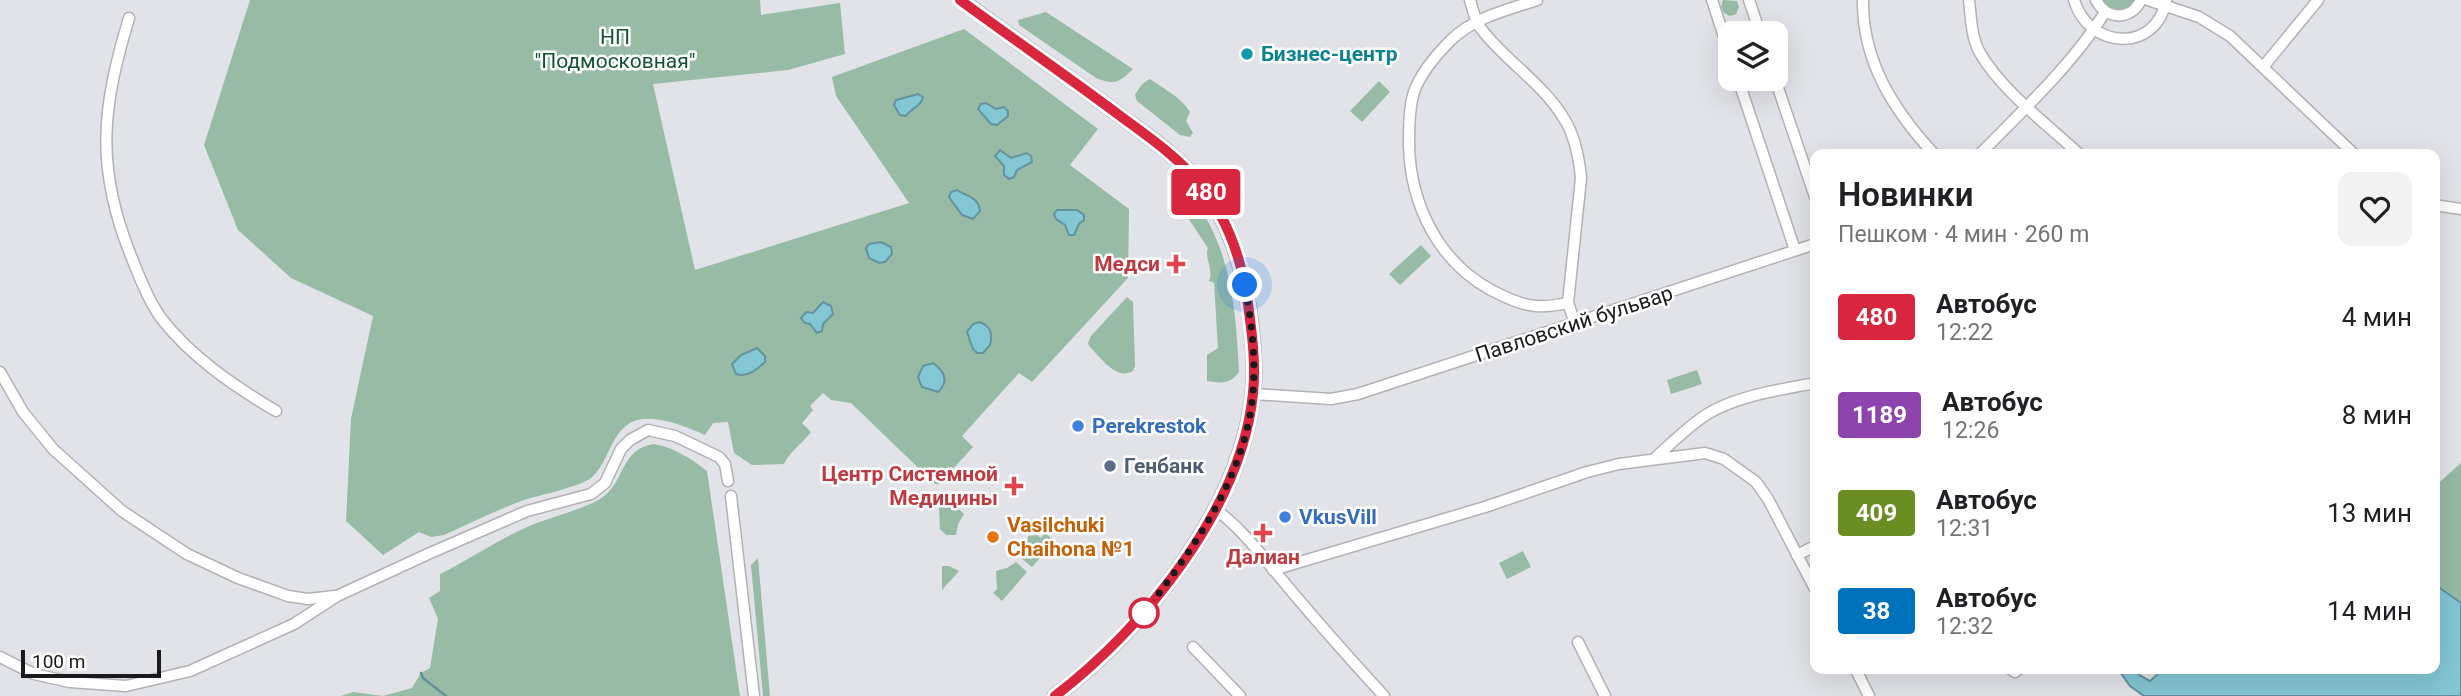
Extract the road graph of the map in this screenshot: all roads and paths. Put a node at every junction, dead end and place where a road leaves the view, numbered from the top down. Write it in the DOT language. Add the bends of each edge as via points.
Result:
graph roads {
  1 [pos="961,0"];
  2 [pos="1470,0"];
  3 [pos="1537,0"];
  4 [pos="1712,0"];
  5 [pos="1749,0"];
  6 [pos="1863,0"];
  7 [pos="1969,0"];
  8 [pos="2074,0"];
  9 [pos="2096,0"];
  10 [pos="2141,0"];
  11 [pos="2148,0"];
  12 [pos="2318,0"];
  13 [pos="2166,3"];
  14 [pos="2105,12"];
  15 [pos="129,18"];
  16 [pos="1476,20"];
  17 [pos="1719,21"];
  18 [pos="1756,21"];
  19 [pos="2094,31"];
  20 [pos="2263,67"];
  21 [pos="1742,91"];
  22 [pos="1779,91"];
  23 [pos="2027,106"];
  24 [pos="1929,149"];
  25 [pos="1985,149"];
  26 [pos="2074,149"];
  27 [pos="2349,149"];
  28 [pos="1810,182"];
  29 [pos="2440,206"];
  30 [pos="2461,209"];
  31 [pos="1810,246"];
  32 [pos="1795,250"];
  33 [pos="1568,303"];
  34 [pos="1575,323"];
  35 [pos="0,372"];
  36 [pos="1810,384"];
  37 [pos="1253,394"];
  38 [pos="276,411"];
  39 [pos="1654,459"];
  40 [pos="728,481"];
  41 [pos="731,496"];
  42 [pos="1214,509"];
  43 [pos="1810,548"];
  44 [pos="1797,555"];
  45 [pos="1273,569"];
  46 [pos="1810,580"];
  47 [pos="337,596"];
  48 [pos="1578,642"];
  49 [pos="1193,647"];
  50 [pos="0,657"];
  51 [pos="1858,674"];
  52 [pos="754,696"];
  53 [pos="1055,696"];
  54 [pos="1240,696"];
  55 [pos="1384,696"];
  56 [pos="1605,696"];
  57 [pos="1869,696"];
  1 -- 37 [label="main road" via="1155,142 1210,197 1234,242 1242,271 1252,336"];
  2 -- 16 [label="street"];
  3 -- 16 [label="street"];
  4 -- 17 [label="street"];
  5 -- 18 [label="street"];
  6 -- 24 [label="street" via="1868,44 1880,78 1909,127"];
  7 -- 23 [label="street" via="1979,51"];
  8 -- 19 [label="street"];
  9 -- 14 [label="street"];
  10 -- 14 [label="street" via="2123,16"];
  11 -- 13 [label="street"];
  12 -- 20 [label="street"];
  13 -- 19 [label="street" via="2159,19 2136,36 2122,39"];
  13 -- 20 [label="street" via="2230,36"];
  14 -- 19 [label="street"];
  15 -- 38 [label="street" via="106,125 106,167 119,227 160,316 199,357"];
  16 -- 33 [label="street" via="1551,101 1573,136 1581,178"];
  16 -- 33 [label="street" via="1428,66 1414,92 1409,167 1426,223 1454,264 1478,283 1534,306"];
  19 -- 23 [label="street"];
  20 -- 27 [label="street"];
  21 -- 32 [label="street"];
  22 -- 28 [label="street"];
  23 -- 25 [label="street"];
  23 -- 26 [label="street"];
  29 -- 30 [label="street"];
  31 -- 32 [label="street, Павловский бульвар"];
  32 -- 34 [label="street, Павловский бульвар"];
  33 -- 34 [label="street"];
  34 -- 37 [label="street, Павловский бульвар" via="1358,394 1331,399"];
  35 -- 47 [label="street" via="23,412 53,449 122,511 187,554 238,578 308,600"];
  36 -- 39 [label="street" via="1712,412"];
  37 -- 42 [label="main road" via="1241,448"];
  39 -- 44 [label="street" via="1705,453 1724,459 1756,482"];
  39 -- 45 [label="street" via="1587,472"];
  40 -- 47 [label="street" via="719,457 675,436 648,430 621,449 605,483 591,494 527,511"];
  41 -- 52 [label="street"];
  42 -- 45 [label="street" via="1237,527"];
  42 -- 53 [label="main road" via="1172,577 1137,621 1101,659"];
  43 -- 44 [label="street"];
  44 -- 46 [label="street"];
  45 -- 55 [label="street"];
  47 -- 50 [label="street" via="294,624 190,671 126,686 34,674"];
  48 -- 56 [label="street"];
  49 -- 54 [label="street"];
  51 -- 57 [label="street"];
}
